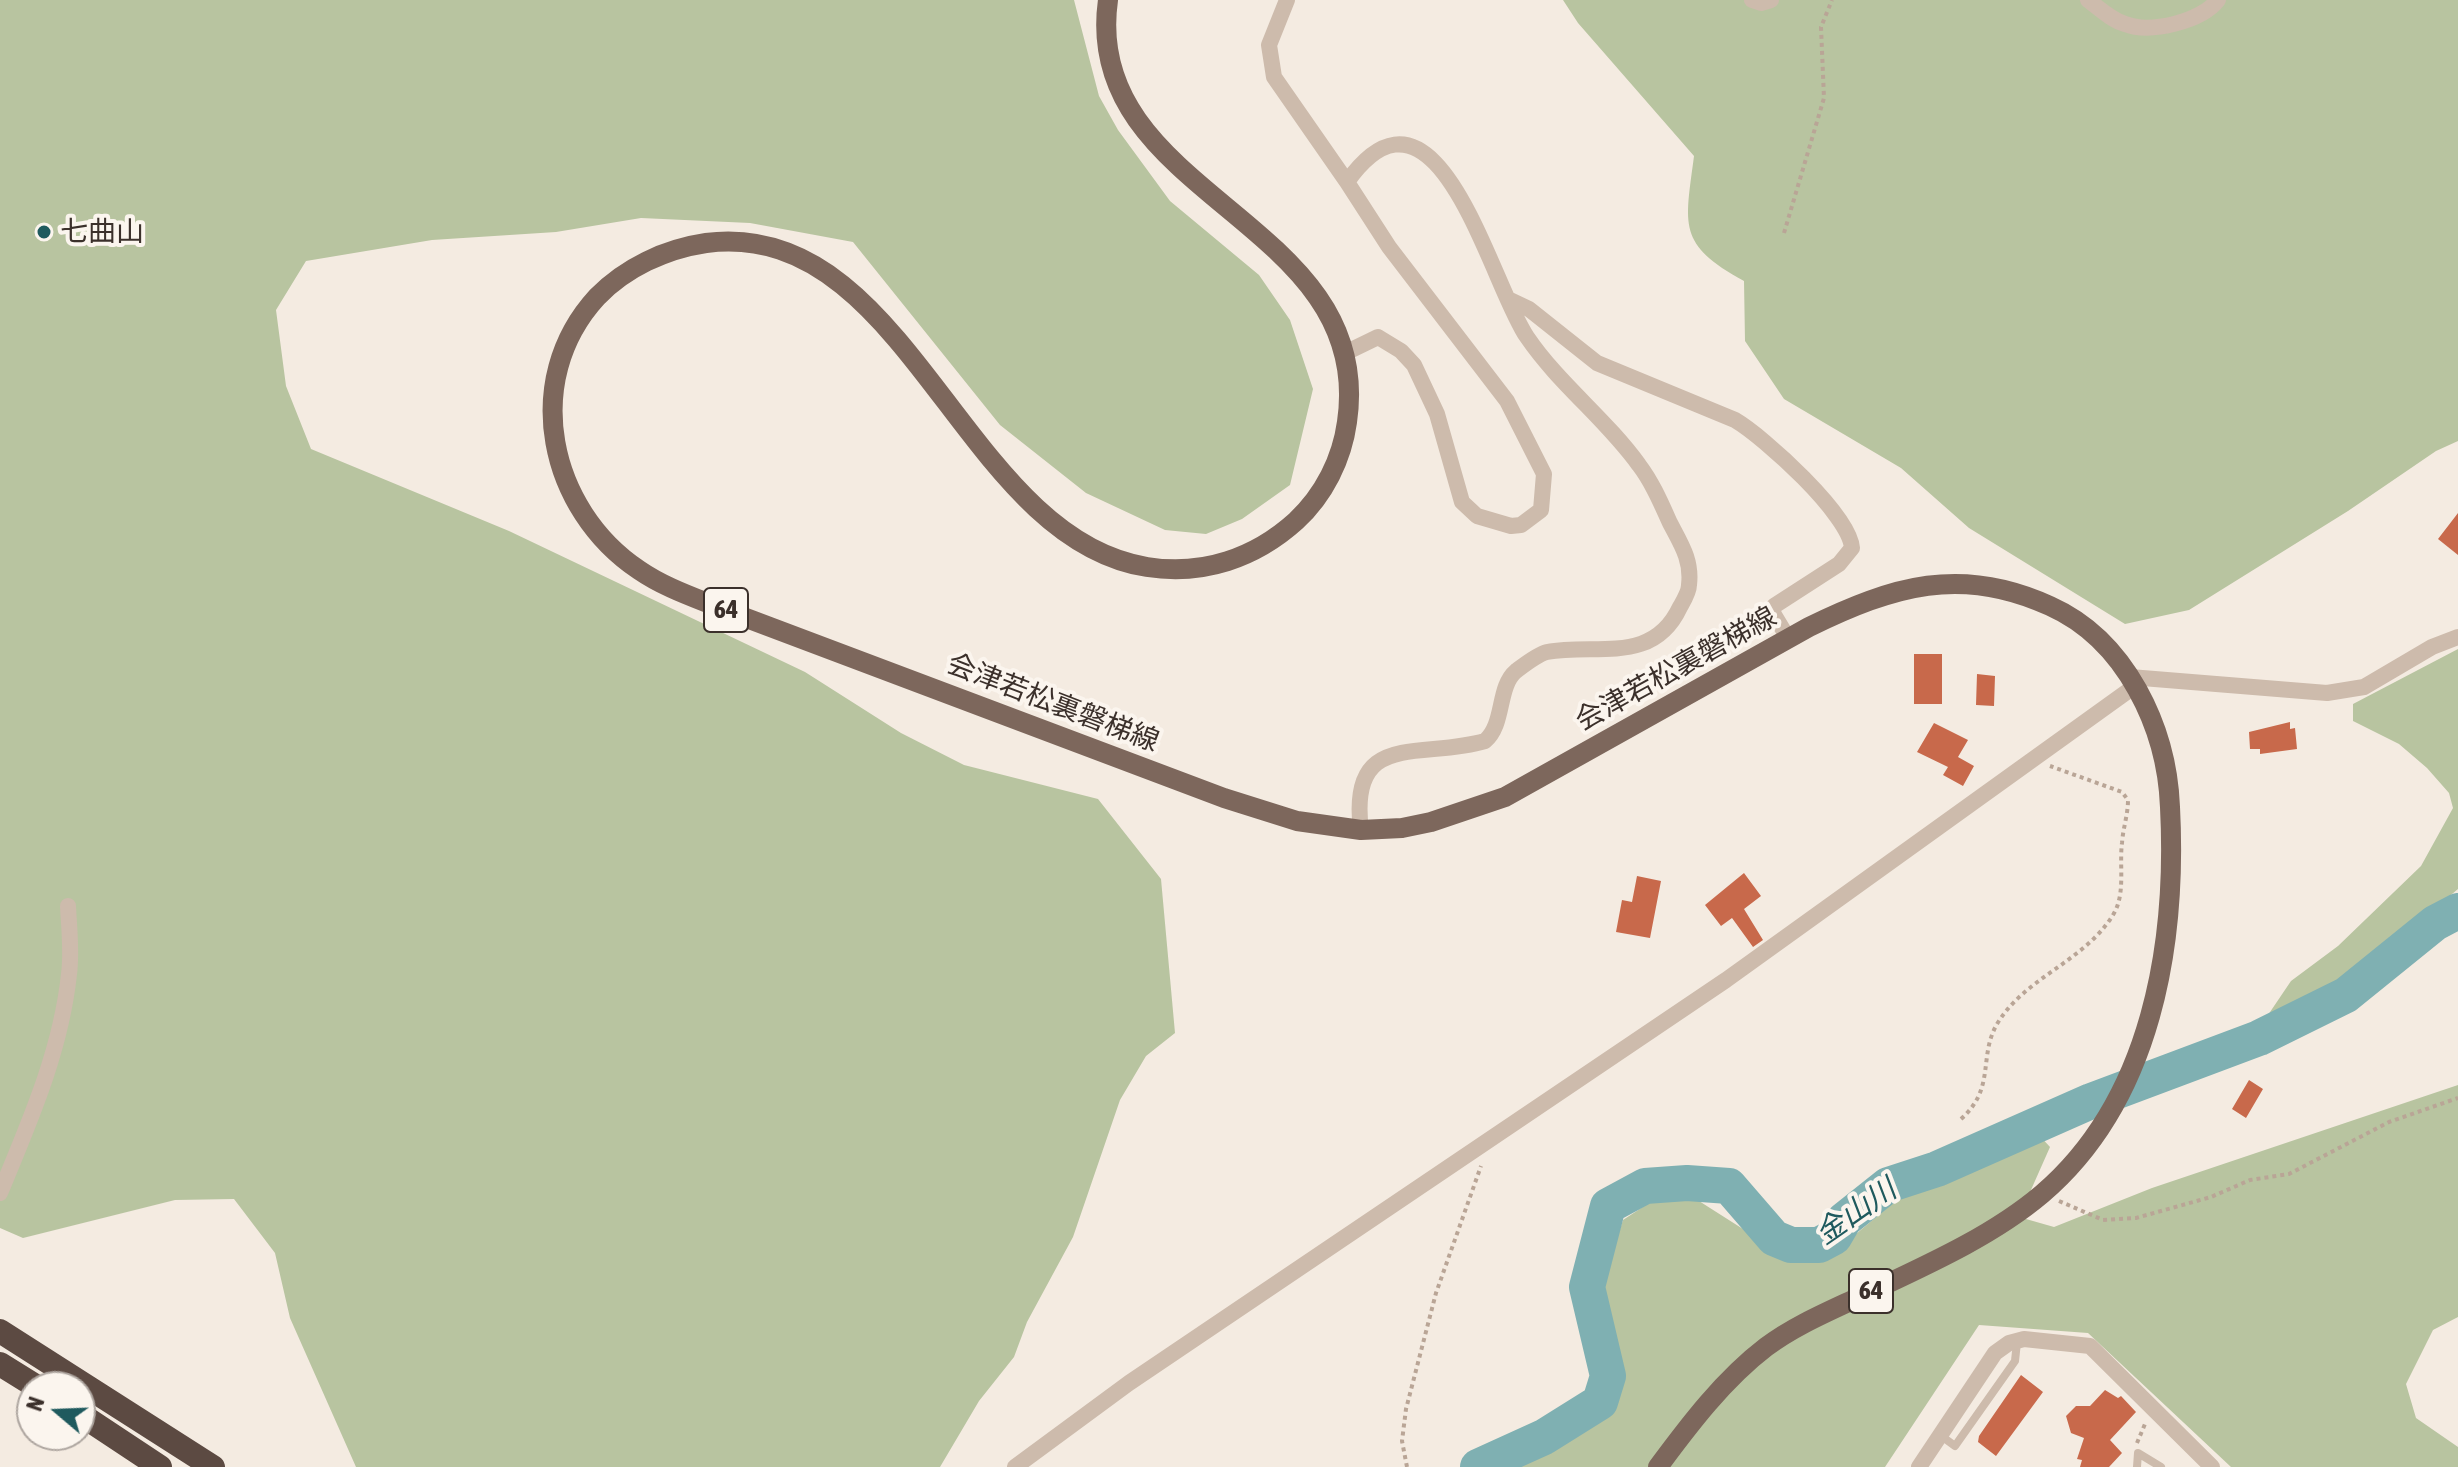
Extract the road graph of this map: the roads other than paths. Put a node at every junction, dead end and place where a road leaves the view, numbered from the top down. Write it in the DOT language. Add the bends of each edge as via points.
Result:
graph roads {
  1 [pos="1108,0"];
  2 [pos="1287,0"];
  3 [pos="1752,0"];
  4 [pos="1771,0"];
  5 [pos="2088,0"];
  6 [pos="2218,0"];
  7 [pos="1347,182"];
  8 [pos="1510,300"];
  9 [pos="1345,353"];
  10 [pos="2458,637"];
  11 [pos="1788,638"];
  12 [pos="2132,681"];
  13 [pos="1361,830"];
  14 [pos="68,906"];
  15 [pos="0,1193"];
  16 [pos="0,1331"];
  17 [pos="96,1425"];
  18 [pos="160,1467"];
  19 [pos="213,1467"];
  20 [pos="1015,1467"];
  21 [pos="1658,1467"];
  22 [pos="1919,1467"];
  23 [pos="2137,1467"];
  24 [pos="2161,1467"];
  25 [pos="2212,1467"];
  1 -- 9 [label="main road, 会津若松裏磐梯線 / 64" via="1105,26 1111,73 1127,109 1154,145 1296,268 1326,311"];
  2 -- 7 [label="street" via="1269,45 1274,77"];
  3 -- 4 [label="street"];
  5 -- 6 [label="street" via="2122,24 2145,27 2203,15"];
  7 -- 8 [label="street" via="1383,144 1411,148 1432,160 1470,213"];
  7 -- 9 [label="street" via="1389,247 1507,401 1544,474 1541,510 1511,526 1477,516 1462,502 1437,414 1414,365 1378,337"];
  8 -- 11 [label="street" via="1597,363 1756,432 1816,491 1851,538 1852,548 1839,564 1774,606"];
  8 -- 13 [label="street" via="1526,336 1639,465 1689,559 1689,588 1674,621 1656,639 1612,650 1544,652 1513,673 1494,733 1485,741 1375,761 1360,796"];
  9 -- 13 [label="main road, 会津若松裏磐梯線 / 64" via="1345,436 1310,508 1273,541 1235,561 1183,570 1144,567 1062,531 1008,480 923,371 846,288 803,259 760,245 692,245 648,260 605,289 586,309 561,358 554,429 562,476 591,524 637,569 664,584 1224,798 1297,821"];
  10 -- 12 [label="street" via="2364,687 2327,693"];
  11 -- 12 [label="main road, 会津若松裏磐梯線 / 64" via="1883,594 1966,582 2018,592 2054,607 2104,646"];
  11 -- 13 [label="main road, 会津若松裏磐梯線 / 64" via="1505,797 1416,825"];
  12 -- 20 [label="street" via="2033,760 1726,980 1129,1383"];
  12 -- 21 [label="main road, 会津若松裏磐梯線 / 64" via="2156,726 2164,758 2172,843 2161,977 2122,1091 2098,1131 2042,1194 1990,1229 1766,1347 1724,1386"];
  14 -- 15 [label="street" via="70,971 64,1009 47,1073"];
  16 -- 19 [label="highway"];
  17 -- 18 [label="highway"];
  22 -- 25 [label="street" via="1995,1353 2017,1341 2090,1346"];
  23 -- 24 [label="lane" via="2138,1453"];
}
